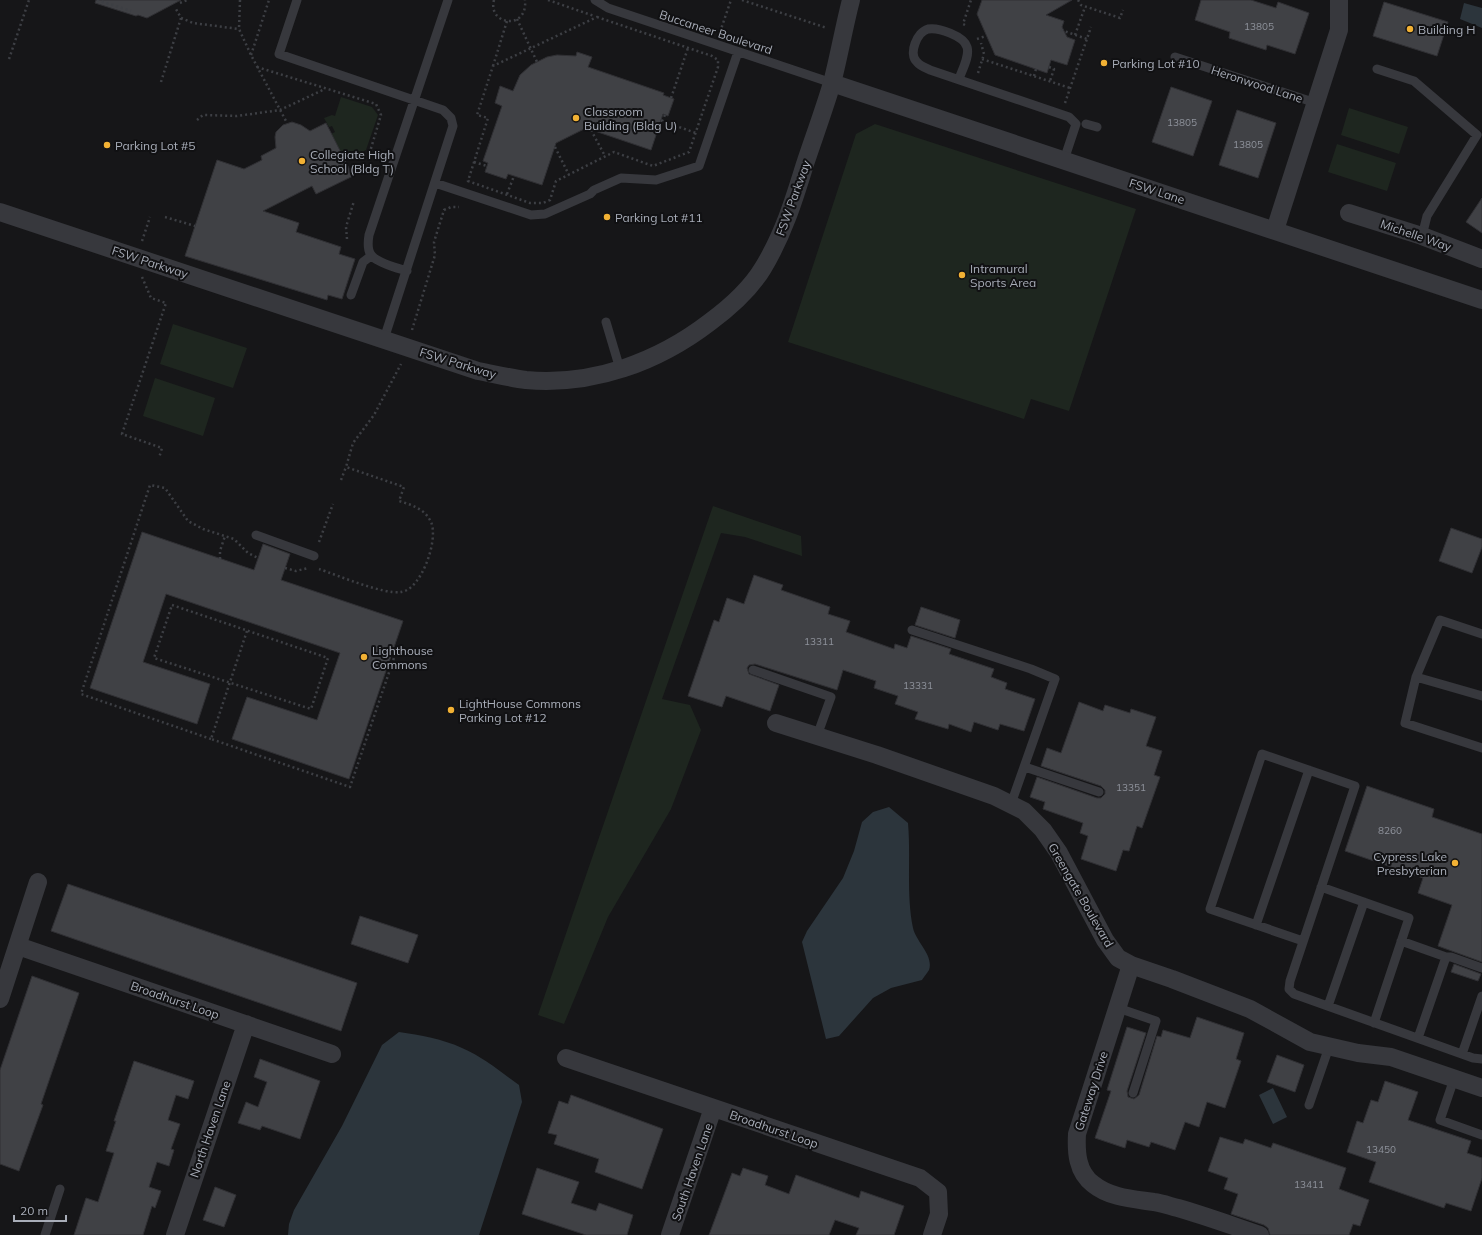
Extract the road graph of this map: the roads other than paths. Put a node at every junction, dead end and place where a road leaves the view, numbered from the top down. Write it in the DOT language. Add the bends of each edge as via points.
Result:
graph roads {
  1 [pos="297,0"];
  2 [pos="448,0"];
  3 [pos="595,0"];
  4 [pos="851,0"];
  5 [pos="1339,0"];
  6 [pos="738,52"];
  7 [pos="1175,57"];
  8 [pos="1376,69"];
  9 [pos="959,79"];
  10 [pos="832,83"];
  11 [pos="414,100"];
  12 [pos="1316,103"];
  13 [pos="1086,124"];
  14 [pos="1097,127"];
  15 [pos="1064,160"];
  16 [pos="435,183"];
  17 [pos="0,212"];
  18 [pos="1349,213"];
  19 [pos="1275,230"];
  20 [pos="1422,236"];
  21 [pos="371,256"];
  22 [pos="1482,259"];
  23 [pos="406,271"];
  24 [pos="351,295"];
  25 [pos="1482,300"];
  26 [pos="606,322"];
  27 [pos="384,339"];
  28 [pos="620,369"];
  29 [pos="256,535"];
  30 [pos="314,556"];
  31 [pos="912,630"];
  32 [pos="1482,634"];
  33 [pos="753,670"];
  34 [pos="1416,678"];
  35 [pos="1482,696"];
  36 [pos="776,723"];
  37 [pos="817,736"];
  38 [pos="1482,748"];
  39 [pos="1024,767"];
  40 [pos="1309,770"];
  41 [pos="1099,792"];
  42 [pos="1011,804"];
  43 [pos="38,882"];
  44 [pos="1321,887"];
  45 [pos="1364,902"];
  46 [pos="1256,925"];
  47 [pos="1303,941"];
  48 [pos="1401,941"];
  49 [pos="18,946"];
  50 [pos="1446,957"];
  51 [pos="1131,965"];
  52 [pos="1482,968"];
  53 [pos="1482,996"];
  54 [pos="0,999"];
  55 [pos="1328,1006"];
  56 [pos="1118,1008"];
  57 [pos="1374,1023"];
  58 [pos="246,1024"];
  59 [pos="1418,1038"];
  60 [pos="1330,1047"];
  61 [pos="332,1054"];
  62 [pos="1462,1054"];
  63 [pos="566,1058"];
  64 [pos="1482,1059"];
  65 [pos="1454,1079"];
  66 [pos="1482,1088"];
  67 [pos="1133,1093"];
  68 [pos="1309,1105"];
  69 [pos="713,1108"];
  70 [pos="1482,1135"];
  71 [pos="60,1189"];
  72 [pos="45,1235"];
  73 [pos="175,1235"];
  74 [pos="670,1235"];
  75 [pos="932,1235"];
  76 [pos="1260,1235"];
  1 -- 11 [label="lane" via="279,54"];
  2 -- 11 [label="lane"];
  3 -- 6 [label="lane, Buccaneer Boulevard" via="608,8"];
  4 -- 10 [label="street, FSW Parkway"];
  5 -- 12 [label="street, Heronwood Lane" via="1339,30"];
  6 -- 10 [label="lane, Buccaneer Boulevard"];
  6 -- 16 [label="lane" via="699,166 656,180 621,178 545,214 531,215"];
  7 -- 12 [label="lane, Heronwood Lane"];
  8 -- 20 [label="lane" via="1414,81 1477,135 1427,216"];
  9 -- 9 [label="lane" via="967,56 967,47 963,39 936,29 922,31 914,50 916,62 930,70"];
  9 -- 15 [label="lane" via="1069,117 1076,124"];
  10 -- 15 [label="street, FSW Lane"];
  10 -- 28 [label="street, FSW Parkway" via="789,215 762,270 718,316 694,334 655,356"];
  11 -- 16 [label="lane" via="443,110 451,118 453,126"];
  11 -- 21 [label="lane" via="369,235 368,247"];
  12 -- 19 [label="street, Heronwood Lane"];
  13 -- 14 [label="lane"];
  15 -- 19 [label="street, FSW Lane"];
  16 -- 23 [label="lane"];
  17 -- 27 [label="street, FSW Parkway"];
  18 -- 20 [label="street, Michelle Way"];
  19 -- 25 [label="street, FSW Lane"];
  20 -- 22 [label="street, Michelle Way"];
  21 -- 23 [label="lane"];
  21 -- 24 [label="lane" via="363,262"];
  23 -- 27 [label="lane"];
  26 -- 28 [label="lane"];
  27 -- 28 [label="street, FSW Parkway" via="478,371 526,380 568,380"];
  29 -- 30 [label="lane"];
  31 -- 39 [label="lane" via="1055,679"];
  32 -- 34 [label="lane" via="1440,620"];
  33 -- 37 [label="lane" via="831,697"];
  34 -- 35 [label="lane"];
  34 -- 38 [label="lane" via="1405,723"];
  36 -- 37 [label="street, Greengate Boulevard"];
  37 -- 42 [label="street, Greengate Boulevard"];
  39 -- 41 [label="lane"];
  39 -- 42 [label="lane"];
  40 -- 44 [label="lane" via="1355,786"];
  40 -- 46 [label="lane"];
  40 -- 46 [label="lane" via="1262,754 1210,909"];
  42 -- 51 [label="street, Greengate Boulevard" via="1024,811 1043,830 1059,853 1105,940 1118,958"];
  43 -- 49 [label="street"];
  44 -- 45 [label="lane"];
  44 -- 47 [label="lane"];
  45 -- 48 [label="lane" via="1409,918"];
  45 -- 55 [label="lane"];
  46 -- 47 [label="lane"];
  47 -- 55 [label="lane" via="1289,989 1294,994"];
  48 -- 50 [label="lane"];
  48 -- 57 [label="lane"];
  49 -- 54 [label="street"];
  49 -- 58 [label="street, Broadhurst Loop"];
  50 -- 52 [label="lane"];
  50 -- 59 [label="lane"];
  51 -- 56 [label="street, Gateway Drive"];
  51 -- 60 [label="street, Greengate Boulevard" via="1250,1009 1310,1042"];
  53 -- 62 [label="lane"];
  55 -- 57 [label="lane"];
  56 -- 67 [label="lane" via="1156,1021"];
  56 -- 76 [label="street, Gateway Drive" via="1077,1134 1078,1163 1085,1176 1093,1184 1121,1197 1178,1208"];
  57 -- 59 [label="lane"];
  58 -- 61 [label="street, Broadhurst Loop"];
  58 -- 73 [label="street, North Haven Lane"];
  59 -- 62 [label="lane"];
  60 -- 65 [label="street, Greengate Boulevard" via="1391,1057"];
  60 -- 68 [label="lane"];
  62 -- 64 [label="lane"];
  63 -- 69 [label="street, Broadhurst Loop"];
  65 -- 66 [label="street, Greengate Boulevard"];
  65 -- 70 [label="lane" via="1440,1120"];
  69 -- 74 [label="street, South Haven Lane"];
  69 -- 75 [label="street, Broadhurst Loop" via="920,1178 938,1192 939,1214"];
  71 -- 72 [label="lane"];
}
